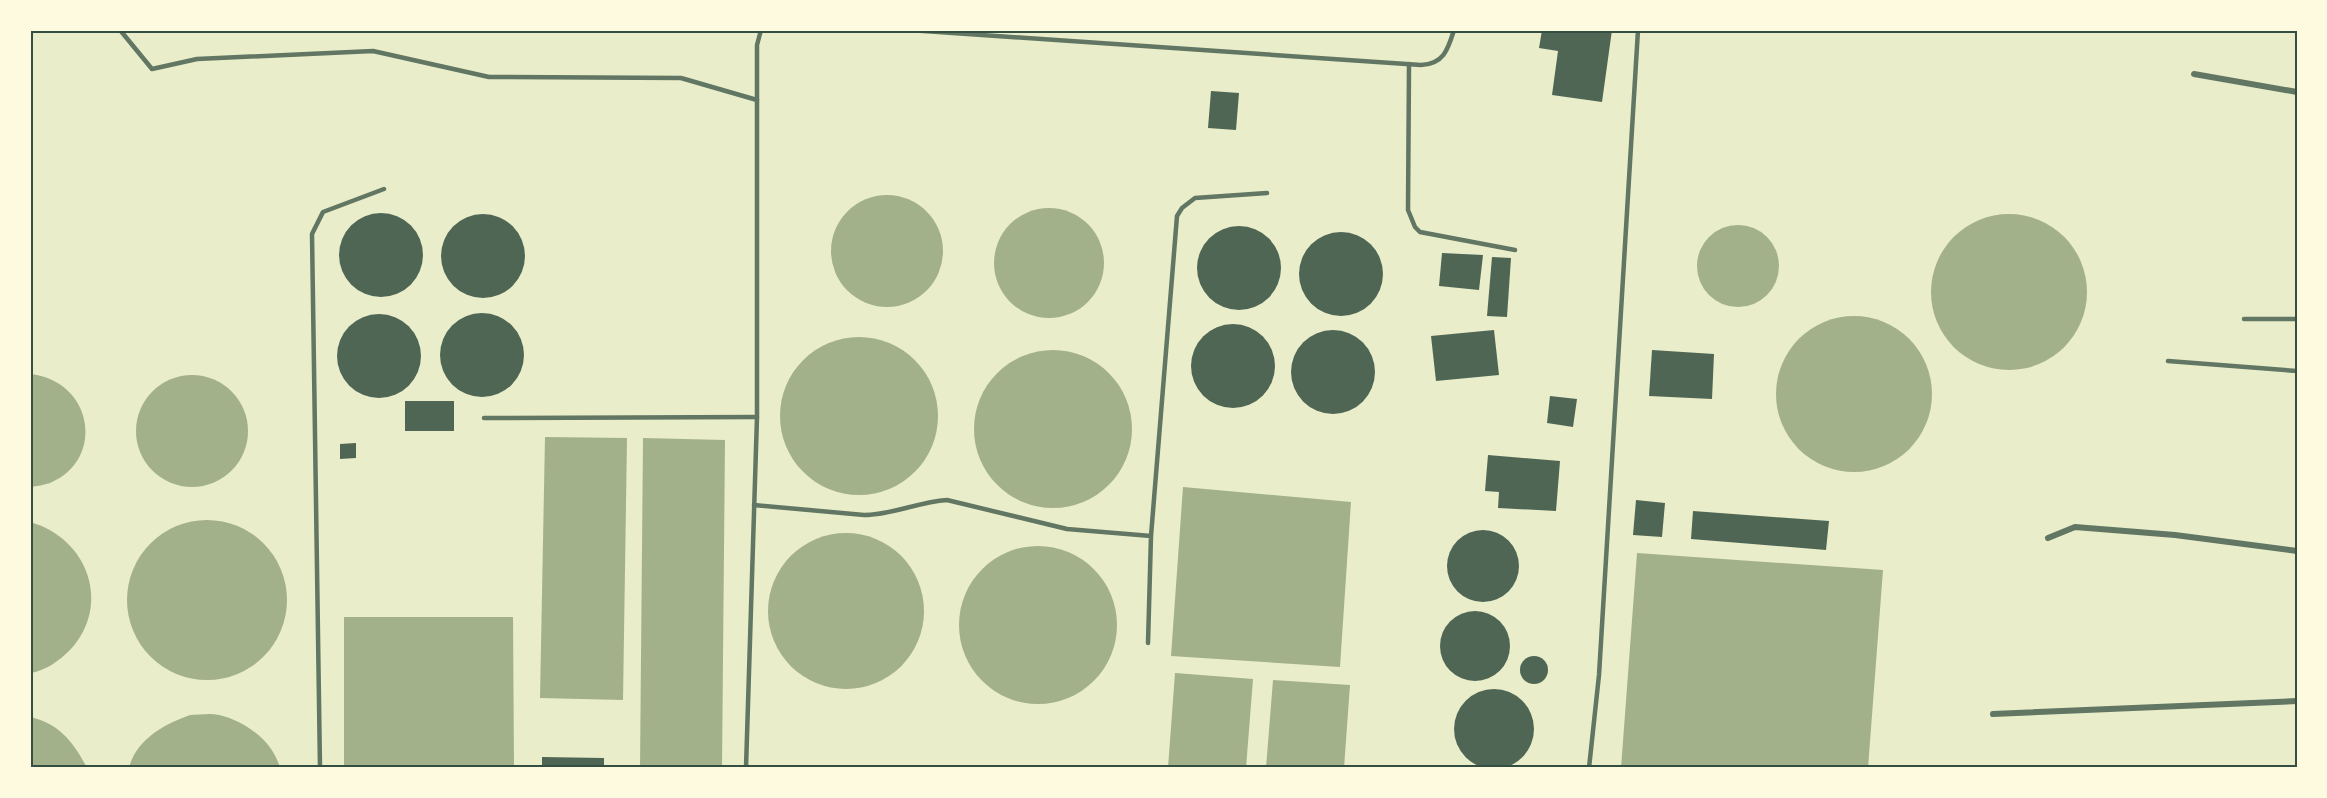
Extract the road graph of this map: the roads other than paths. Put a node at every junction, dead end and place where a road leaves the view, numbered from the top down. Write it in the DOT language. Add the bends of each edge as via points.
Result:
graph roads {
  1 [pos="120,30"];
  2 [pos="761,30"];
  3 [pos="909,30"];
  4 [pos="1454,30"];
  5 [pos="1638,30"];
  6 [pos="1410,64"];
  7 [pos="2194,74"];
  8 [pos="2297,92"];
  9 [pos="757,100"];
  10 [pos="384,189"];
  11 [pos="1267,193"];
  12 [pos="1515,250"];
  13 [pos="2244,319"];
  14 [pos="2297,319"];
  15 [pos="2168,361"];
  16 [pos="2297,370"];
  17 [pos="757,417"];
  18 [pos="484,418"];
  19 [pos="754,505"];
  20 [pos="1151,536"];
  21 [pos="2048,538"];
  22 [pos="2297,551"];
  23 [pos="1148,643"];
  24 [pos="2297,701"];
  25 [pos="1993,714"];
  26 [pos="320,768"];
  27 [pos="746,768"];
  28 [pos="1589,768"];
  1 -- 9 [label="lane" via="152,69 197,58 373,51 489,77 681,78"];
  2 -- 9 [label="lane" via="757,45"];
  3 -- 6 [label="lane"];
  4 -- 6 [label="lane" via="1441,59 1428,65"];
  5 -- 28 [label="lane" via="1599,675"];
  6 -- 12 [label="lane" via="1408,210 1415,227 1420,232"];
  7 -- 8 [label="street"];
  9 -- 17 [label="lane"];
  10 -- 26 [label="lane" via="323,212 312,234"];
  11 -- 20 [label="lane" via="1195,198 1177,216"];
  13 -- 14 [label="lane"];
  15 -- 16 [label="lane"];
  17 -- 18 [label="lane"];
  17 -- 19 [label="lane"];
  19 -- 20 [label="lane" via="880,515 947,500 1067,529"];
  19 -- 27 [label="lane"];
  20 -- 23 [label="lane"];
  21 -- 22 [label="street" via="2075,526"];
  24 -- 25 [label="street"];
}
